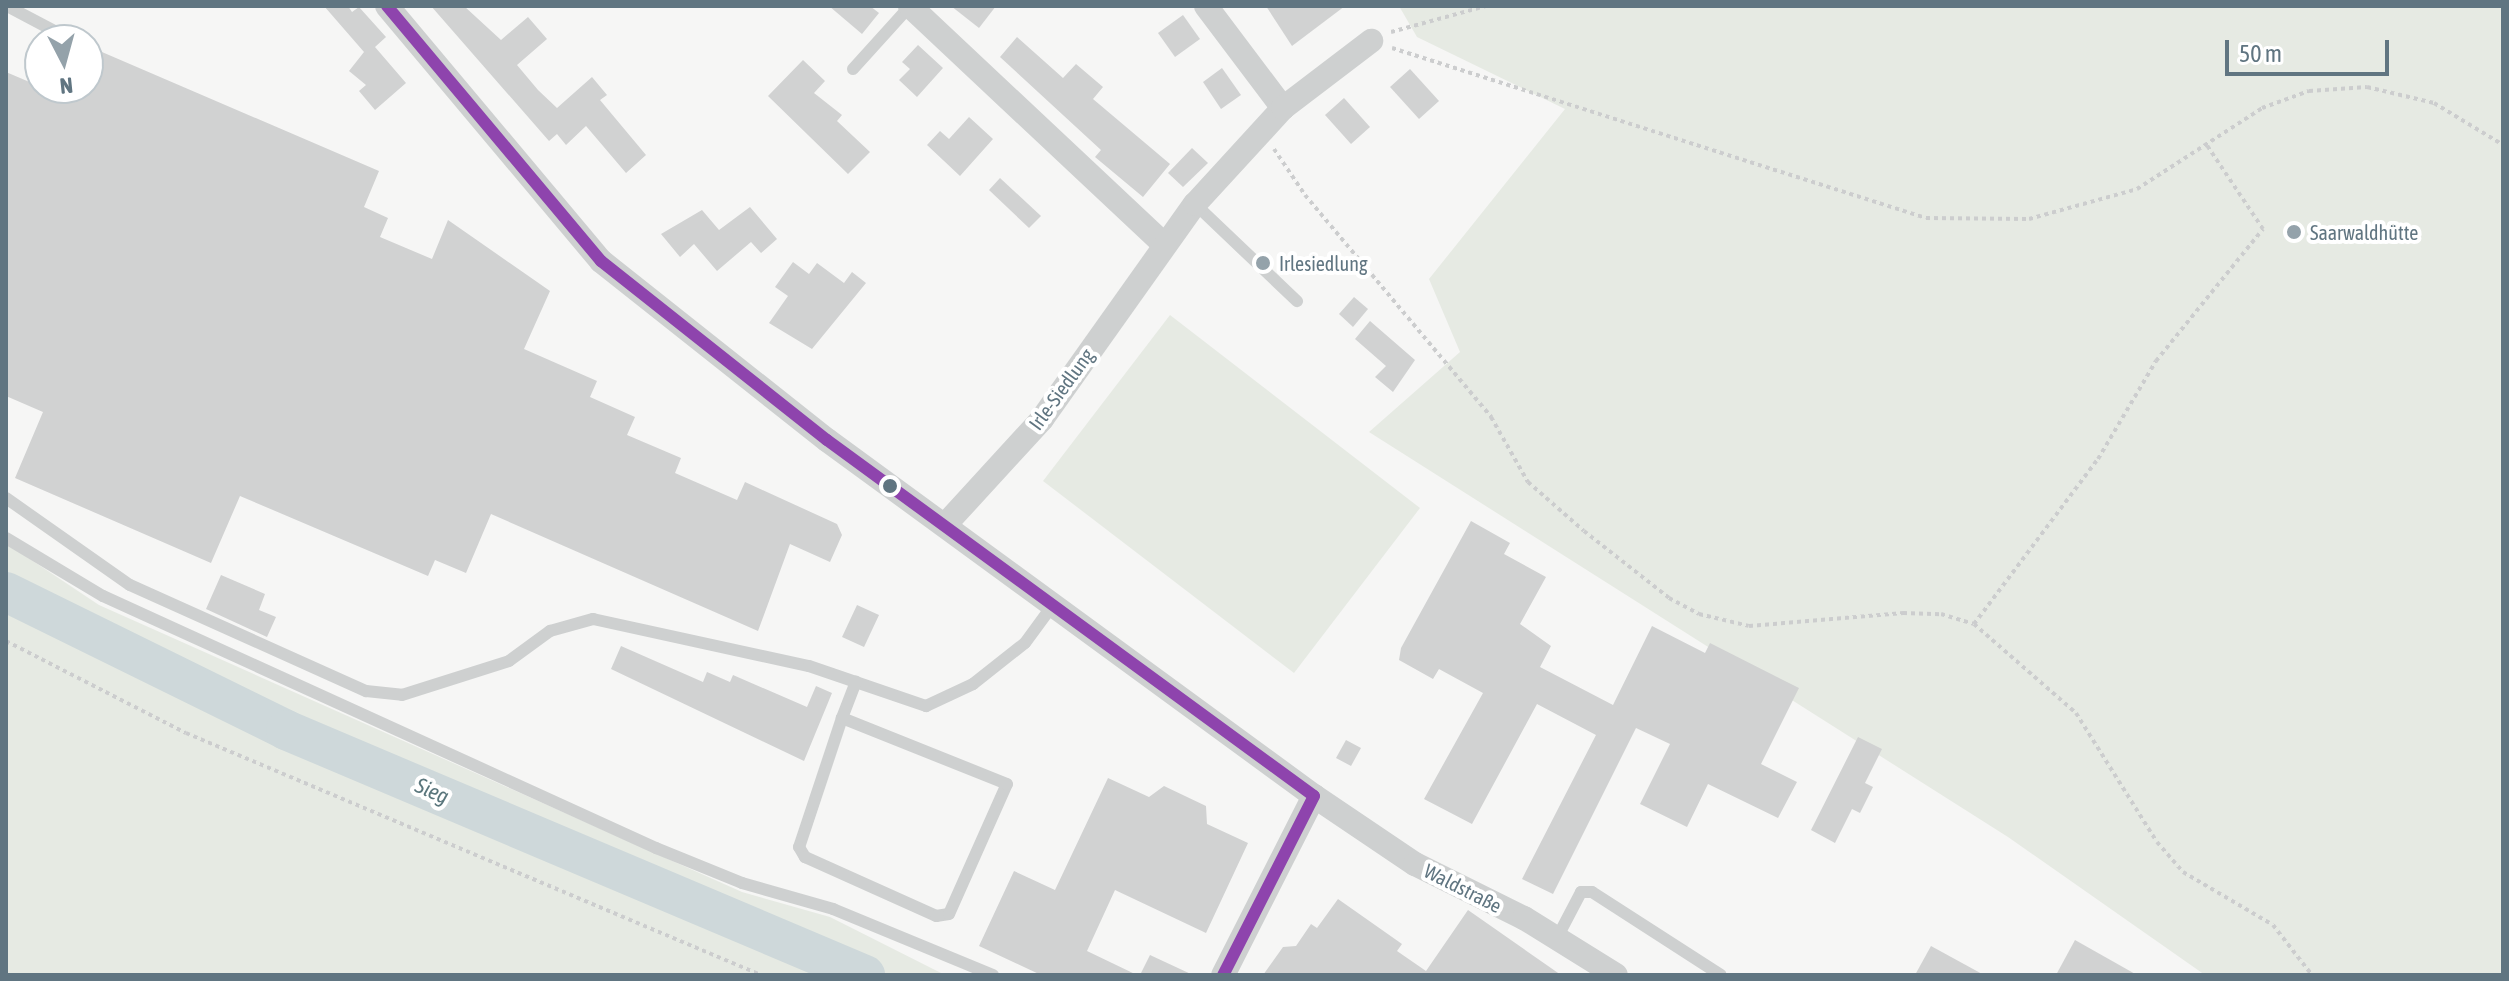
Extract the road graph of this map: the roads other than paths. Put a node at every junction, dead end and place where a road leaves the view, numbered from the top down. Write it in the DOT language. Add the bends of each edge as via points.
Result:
graph roads {
  1 [pos="7,6"];
  2 [pos="387,6"];
  3 [pos="910,6"];
  4 [pos="1206,6"];
  5 [pos="41,24"];
  6 [pos="1371,41"];
  7 [pos="853,69"];
  8 [pos="1283,108"];
  9 [pos="1195,204"];
  10 [pos="1162,243"];
  11 [pos="1297,301"];
  12 [pos="6,498"];
  13 [pos="945,525"];
  14 [pos="6,538"];
  15 [pos="1055,602"];
  16 [pos="856,682"];
  17 [pos="842,718"];
  18 [pos="1314,796"];
  19 [pos="1557,938"];
  20 [pos="993,975"];
  21 [pos="1223,975"];
  22 [pos="1616,975"];
  23 [pos="1721,975"];
  1 -- 5 [label="lane"];
  2 -- 13 [label="street, Waldstraße" via="601,261 703,346"];
  3 -- 7 [label="lane"];
  3 -- 10 [label="street"];
  4 -- 8 [label="street"];
  6 -- 8 [label="street, Irle-Siedlung"];
  8 -- 9 [label="street, Irle-Siedlung"];
  9 -- 10 [label="street, Irle-Siedlung"];
  9 -- 11 [label="lane"];
  10 -- 13 [label="street, Irle-Siedlung" via="1042,419"];
  12 -- 16 [label="lane" via="130,585 366,691 402,695 509,661 550,631 593,619 809,666"];
  13 -- 15 [label="street, Waldstraße"];
  14 -- 20 [label="lane" via="103,596 656,848 742,883 833,909"];
  15 -- 16 [label="lane" via="1025,643 973,684 926,706"];
  15 -- 18 [label="street, Waldstraße"];
  16 -- 17 [label="lane"];
  17 -- 17 [label="lane" via="1007,784 949,914 936,916 805,857 799,847"];
  18 -- 19 [label="street, Waldstraße" via="1415,864"];
  18 -- 21 [label="street"];
  19 -- 22 [label="street, Waldstraße"];
  19 -- 23 [label="lane" via="1581,892 1592,892"];
}
